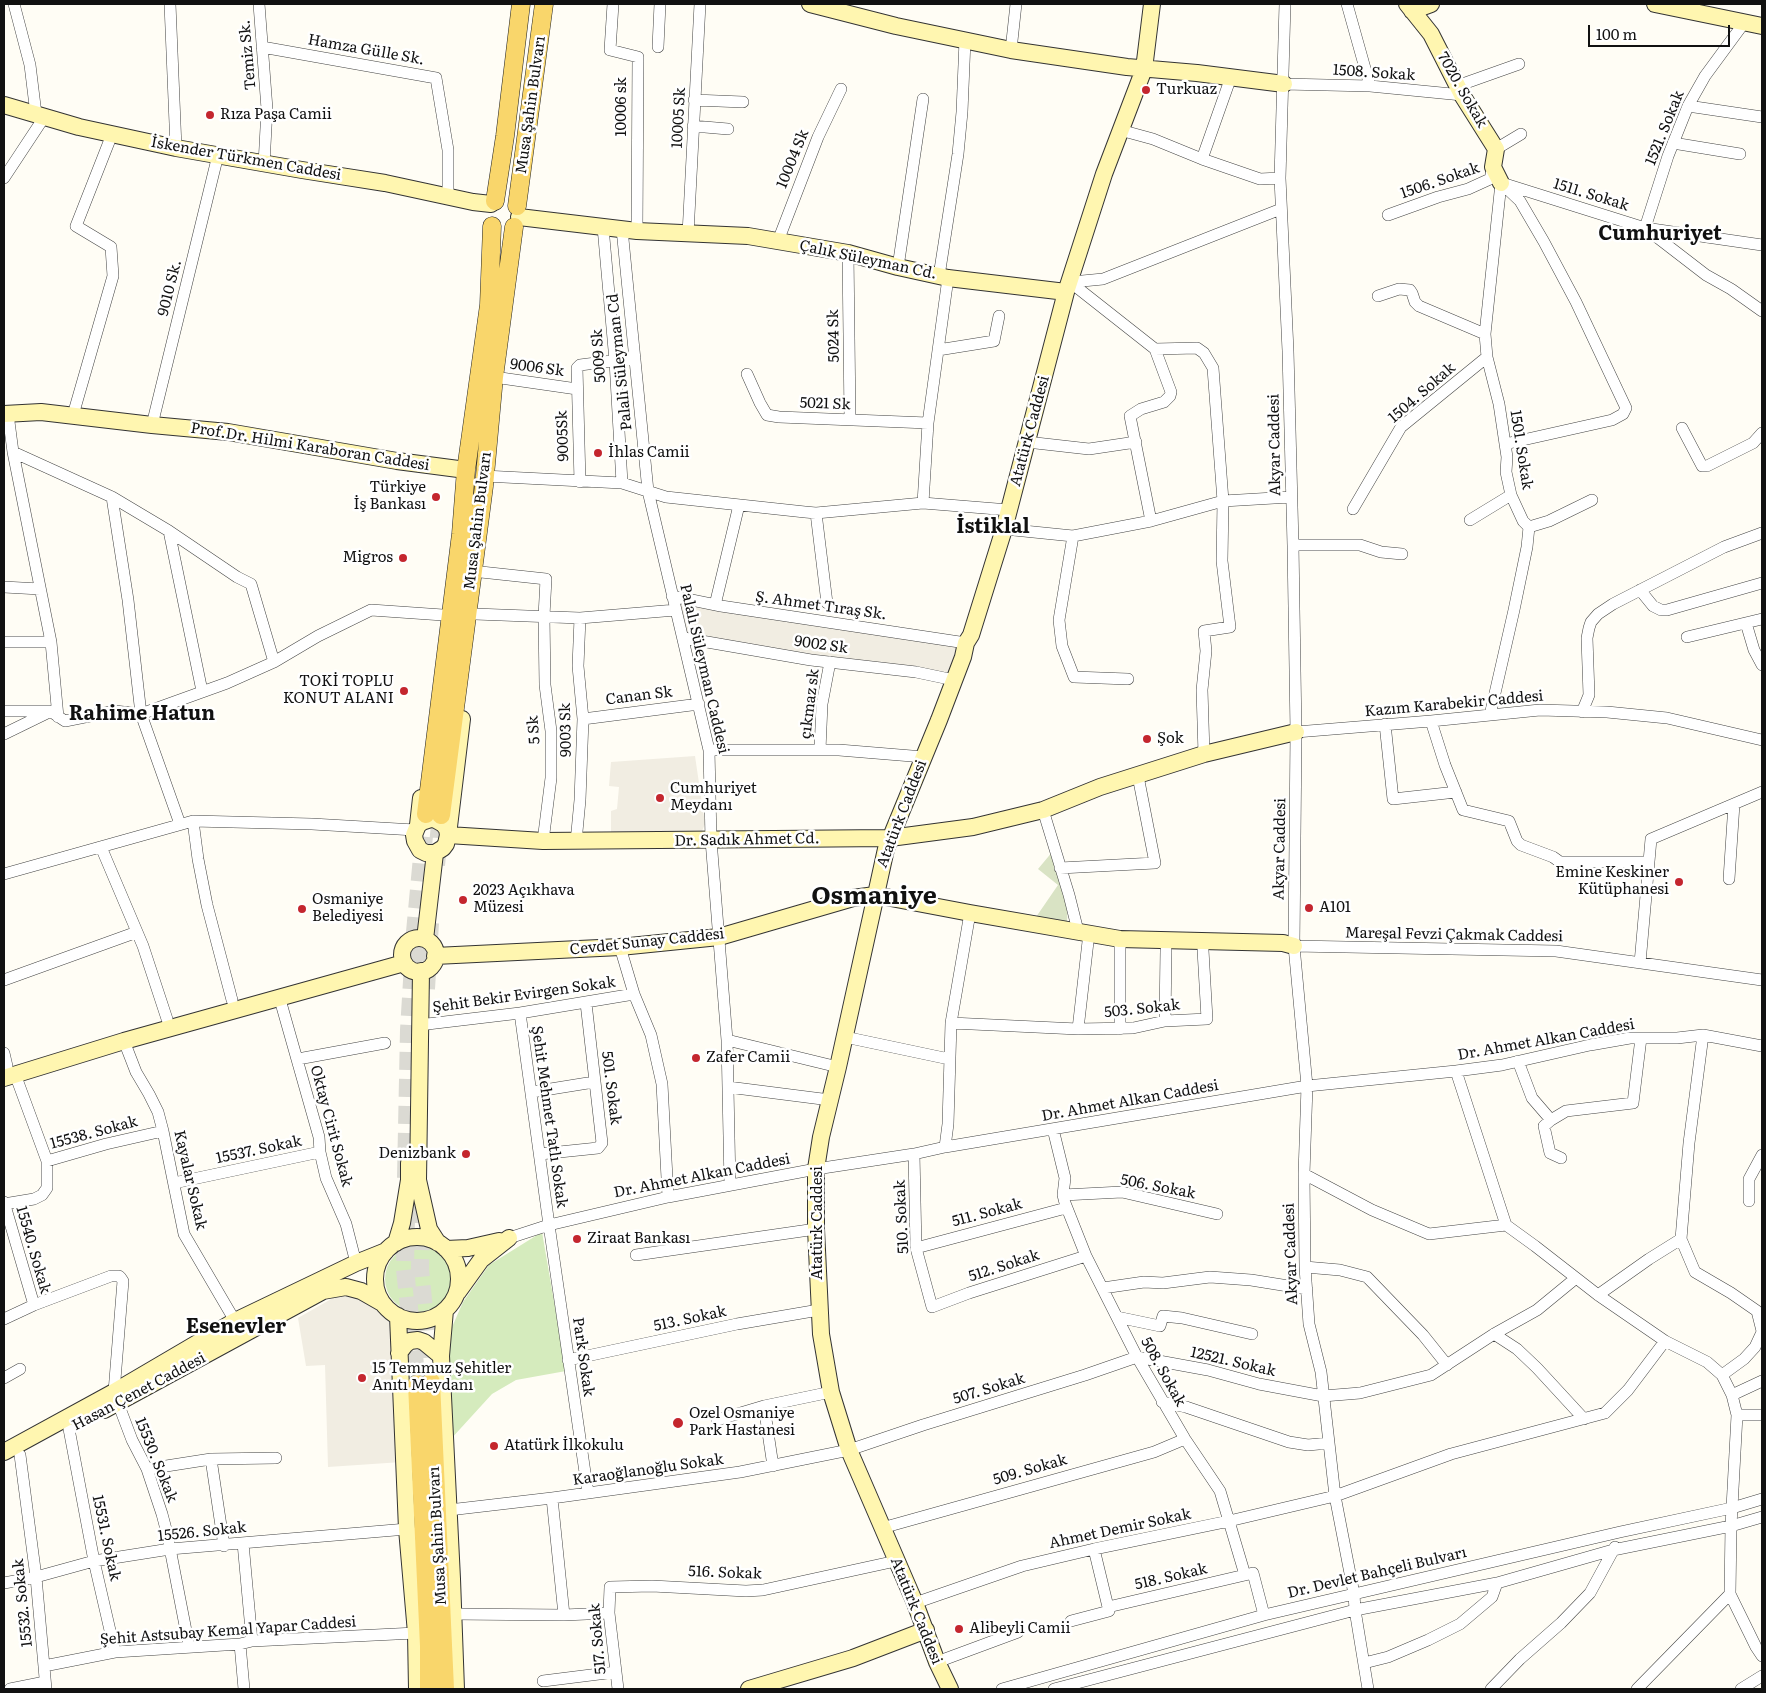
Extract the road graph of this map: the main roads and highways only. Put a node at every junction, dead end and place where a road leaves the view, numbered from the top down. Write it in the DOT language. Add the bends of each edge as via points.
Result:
graph roads {
  1 [pos="521,4"];
  2 [pos="544,4"];
  3 [pos="810,4"];
  4 [pos="1152,4"];
  5 [pos="1431,4"];
  6 [pos="1655,4"];
  7 [pos="1409,7"];
  8 [pos="1762,26"];
  9 [pos="1144,69"];
  10 [pos="1284,84"];
  11 [pos="4,105"];
  12 [pos="4,109"];
  13 [pos="38,118"];
  14 [pos="1501,183"];
  15 [pos="491,211"];
  16 [pos="517,217"];
  17 [pos="1069,285"];
  18 [pos="6,414"];
  19 [pos="465,478"];
  20 [pos="484,481"];
  21 [pos="1296,732"];
  22 [pos="425,821"];
  23 [pos="448,835"];
  24 [pos="890,838"];
  25 [pos="430,853"];
  26 [pos="875,895"];
  27 [pos="421,939"];
  28 [pos="1120,939"];
  29 [pos="435,956"];
  30 [pos="411,965"];
  31 [pos="120,1037"];
  32 [pos="7,1068"];
  33 [pos="425,1204"];
  34 [pos="404,1209"];
  35 [pos="442,1246"];
  36 [pos="391,1247"];
  37 [pos="455,1296"];
  38 [pos="382,1303"];
  39 [pos="444,1310"];
  40 [pos="398,1316"];
  41 [pos="399,1353"];
  42 [pos="441,1356"];
  43 [pos="116,1397"];
  44 [pos="4,1452"];
  45 [pos="4,1465"];
  46 [pos="926,1630"];
  47 [pos="417,1689"];
  48 [pos="429,1689"];
  49 [pos="445,1689"];
  50 [pos="456,1689"];
  51 [pos="749,1689"];
  52 [pos="950,1689"];
  1 -- 15 [label="main road, Musa Şahin Bulvarı" via="505,136"];
  2 -- 16 [label="main road, Musa Şahin Bulvarı"];
  3 -- 9 [label="main road" via="1010,50"];
  4 -- 9 [label="main road, Atatürk Caddesi"];
  5 -- 7 [label="main road"];
  6 -- 8 [label="main road"];
  7 -- 14 [label="main road, 7020. Sokak" via="1431,34 1459,90 1496,149 1493,167"];
  9 -- 10 [label="main road"];
  9 -- 17 [label="main road, Atatürk Caddesi" via="1104,174"];
  11 -- 13 [label="main road, İskender Türkmen Caddesi"];
  12 -- 13 [label="main road"];
  13 -- 15 [label="main road, İskender Türkmen Caddesi" via="176,148 385,183 473,202"];
  13 -- 15 [label="main road" via="50,127 109,142"];
  15 -- 16 [label="main road" via="503,231"];
  15 -- 16 [label="main road" via="505,198 514,202"];
  15 -- 19 [label="main road, Musa Şahin Bulvarı" via="489,305"];
  16 -- 17 [label="main road, Çalık Süleyman Cd." via="629,230 748,236 848,253 944,277"];
  16 -- 20 [label="main road, Musa Şahin Bulvarı" via="494,377"];
  17 -- 24 [label="main road, Atatürk Caddesi" via="1004,529 971,635"];
  18 -- 19 [label="main road, Prof.Dr. Hilmi Karaboran Caddesi" via="41,412 228,432 397,461"];
  19 -- 22 [label="main road, Musa Şahin Bulvarı" via="461,534"];
  19 -- 22 [label="main road" via="454,530 443,615"];
  20 -- 22 [label="main road, Musa Şahin Bulvarı"];
  20 -- 23 [label="main road" via="485,534"];
  21 -- 24 [label="main road, Dr. Sadık Ahmet Cd." via="1204,754 1100,787 1043,810 973,827"];
  22 -- 23 [label="main road" via="436,820 445,826"];
  22 -- 25 [label="main road" via="414,841"];
  23 -- 24 [label="main road, Dr. Sadık Ahmet Cd." via="542,842"];
  23 -- 25 [label="main road" via="445,846"];
  24 -- 26 [label="main road, Atatürk Caddesi"];
  25 -- 27 [label="main road"];
  26 -- 28 [label="main road, Cevdet Sunay Caddesi"];
  26 -- 29 [label="main road, Cevdet Sunay Caddesi" via="853,898 719,937 620,947"];
  26 -- 46 [label="main road, Atatürk Caddesi" via="816,1169 820,1334 831,1392 849,1450"];
  27 -- 29 [label="main road" via="433,945"];
  27 -- 30 [label="main road" via="408,942 403,949"];
  28 -- 28 [label="main road" via="1283,942 1294,946 1284,951 1131,949"];
  29 -- 30 [label="main road" via="431,966"];
  30 -- 31 [label="main road"];
  30 -- 31 [label="main road" via="319,974 167,1019"];
  30 -- 33 [label="main road" via="419,1025 418,1180"];
  30 -- 34 [label="main road" via="409,1180"];
  31 -- 32 [label="main road"];
  33 -- 34 [label="main road" via="415,1211"];
  33 -- 35 [label="main road" via="430,1229"];
  34 -- 36 [label="main road" via="402,1223"];
  35 -- 36 [label="main road" via="416,1237"];
  35 -- 37 [label="main road" via="457,1268"];
  35 -- 37 [label="main road" via="468,1248 509,1238 481,1260"];
  36 -- 38 [label="main road" via="379,1261 375,1278"];
  36 -- 43 [label="main road" via="235,1322"];
  37 -- 39 [label="main road"];
  38 -- 40 [label="main road"];
  38 -- 43 [label="main road, Hasan Çenet Caddesi" via="346,1287 324,1291"];
  39 -- 40 [label="main road" via="421,1321"];
  39 -- 42 [label="main road"];
  40 -- 41 [label="main road"];
  41 -- 42 [label="main road" via="410,1341 418,1340"];
  41 -- 47 [label="main road"];
  42 -- 50 [label="main road"];
  43 -- 44 [label="main road"];
  43 -- 45 [label="main road, Hasan Çenet Caddesi" via="69,1429"];
  46 -- 51 [label="main road" via="853,1658"];
  46 -- 52 [label="main road, Atatürk Caddesi"];
  48 -- 49 [label="main road, Musa Şahin Bulvarı" via="424,1383"];
}
